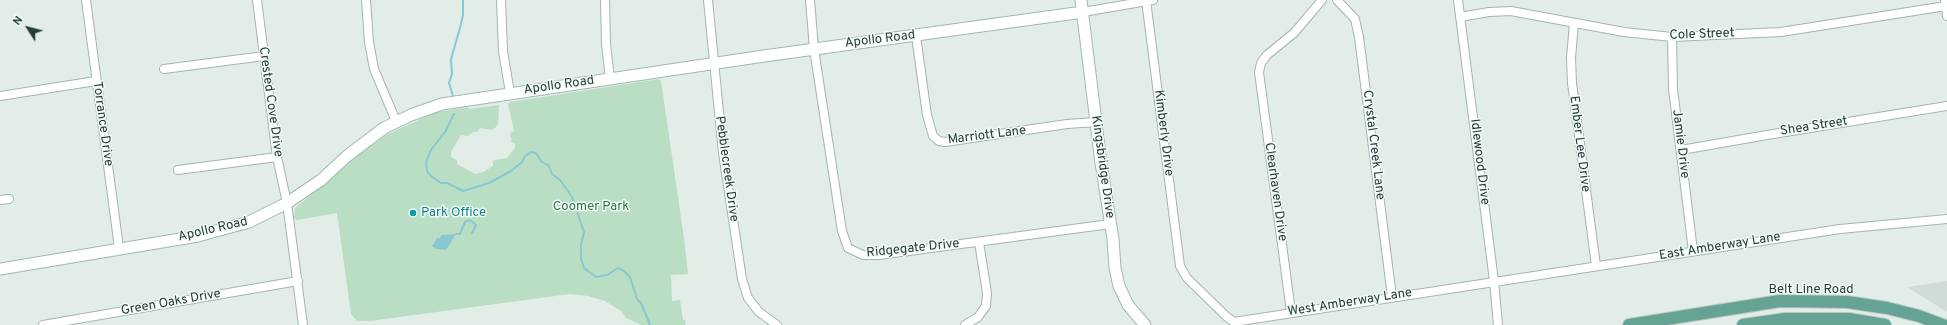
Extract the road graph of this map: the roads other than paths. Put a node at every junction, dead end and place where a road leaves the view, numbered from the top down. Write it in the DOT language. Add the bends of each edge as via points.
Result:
graph roads {
  1 [pos="86,0"];
  2 [pos="257,0"];
  3 [pos="366,0"];
  4 [pos="501,0"];
  5 [pos="605,0"];
  6 [pos="708,0"];
  7 [pos="810,0"];
  8 [pos="1081,0"];
  9 [pos="1322,0"];
  10 [pos="1337,0"];
  11 [pos="1458,0"];
  12 [pos="1148,1"];
  13 [pos="1945,3"];
  14 [pos="1083,12"];
  15 [pos="1947,16"];
  16 [pos="1460,17"];
  17 [pos="1574,22"];
  18 [pos="916,36"];
  19 [pos="1672,37"];
  20 [pos="814,49"];
  21 [pos="264,56"];
  22 [pos="714,63"];
  23 [pos="164,69"];
  24 [pos="610,79"];
  25 [pos="96,81"];
  26 [pos="510,93"];
  27 [pos="0,96"];
  28 [pos="1947,106"];
  29 [pos="396,121"];
  30 [pos="1096,122"];
  31 [pos="1681,150"];
  32 [pos="277,157"];
  33 [pos="178,170"];
  34 [pos="9,199"];
  35 [pos="0,200"];
  36 [pos="288,203"];
  37 [pos="1947,219"];
  38 [pos="1110,224"];
  39 [pos="979,242"];
  40 [pos="119,248"];
  41 [pos="1694,251"];
  42 [pos="1180,266"];
  43 [pos="1596,266"];
  44 [pos="0,269"];
  45 [pos="298,281"];
  46 [pos="1494,281"];
  47 [pos="1392,297"];
  48 [pos="1291,312"];
  49 [pos="43,325"];
  50 [pos="303,325"];
  51 [pos="776,325"];
  52 [pos="966,325"];
  53 [pos="1145,325"];
  54 [pos="1498,325"];
  55 [pos="1629,325"];
  56 [pos="1743,325"];
  57 [pos="1885,325"];
  58 [pos="1943,325"];
  1 -- 25 [label="street, Torrance Drive"];
  2 -- 21 [label="street, Crested Cove Drive"];
  3 -- 29 [label="street" via="374,69"];
  4 -- 26 [label="street" via="502,51"];
  5 -- 24 [label="street"];
  6 -- 22 [label="street, Pebblecreek Drive"];
  7 -- 20 [label="street, Ridgegate Drive"];
  8 -- 14 [label="street, Kingsbridge Drive"];
  9 -- 48 [label="street, Clearhaven Drive" via="1294,33 1267,55 1261,63 1259,72"];
  10 -- 47 [label="street, Crystal Creek Lane" via="1355,19 1359,37"];
  11 -- 16 [label="street, Idlewood Drive"];
  12 -- 14 [label="street, Apollo Road"];
  12 -- 42 [label="street, Kimberly Drive"];
  13 -- 15 [label="street"];
  13 -- 19 [label="street, Cole Street" via="1781,32"];
  14 -- 18 [label="street, Apollo Road"];
  14 -- 30 [label="street, Kingsbridge Drive"];
  16 -- 17 [label="street, Cole Street" via="1511,10"];
  16 -- 46 [label="street, Idlewood Drive"];
  17 -- 19 [label="street, Cole Street" via="1624,32"];
  17 -- 43 [label="street, Ember Lee Drive" via="1572,83"];
  18 -- 20 [label="street, Apollo Road"];
  18 -- 30 [label="street, Marriott Lane" via="927,115 933,136 939,141"];
  19 -- 31 [label="street, Jamie Drive" via="1673,89"];
  20 -- 22 [label="street, Apollo Road"];
  20 -- 39 [label="street, Ridgegate Drive" via="842,231 848,248 863,255 879,255"];
  21 -- 23 [label="street"];
  21 -- 32 [label="street, Crested Cove Drive"];
  22 -- 24 [label="street, Apollo Road"];
  22 -- 51 [label="street, Pebblecreek Drive" via="723,153 742,279 748,298 759,312"];
  24 -- 26 [label="street, Apollo Road"];
  25 -- 27 [label="street"];
  25 -- 40 [label="street, Torrance Drive"];
  26 -- 29 [label="street, Apollo Road" via="442,104"];
  28 -- 31 [label="street, Shea Street"];
  29 -- 36 [label="street, Apollo Road"];
  30 -- 38 [label="street, Kingsbridge Drive"];
  31 -- 41 [label="street, Jamie Drive"];
  32 -- 33 [label="street"];
  32 -- 36 [label="street, Crested Cove Drive"];
  34 -- 35 [label="street"];
  36 -- 40 [label="street, Apollo Road" via="249,222 198,236"];
  36 -- 45 [label="street, Crested Cove Drive"];
  37 -- 41 [label="street, East Amberway Lane" via="1840,228"];
  38 -- 39 [label="street, Ridgegate Drive"];
  38 -- 53 [label="street, Kingsbridge Drive" via="1119,286 1128,305"];
  39 -- 52 [label="street" via="987,293 986,306 978,317"];
  40 -- 44 [label="street, Apollo Road"];
  41 -- 43 [label="street, East Amberway Lane"];
  42 -- 48 [label="street, West Amberway Lane" via="1187,278 1234,322"];
  43 -- 46 [label="street, East Amberway Lane"];
  45 -- 49 [label="street, Green Oaks Drive"];
  45 -- 50 [label="street, Crested Cove Drive"];
  46 -- 47 [label="street, West Amberway Lane"];
  46 -- 54 [label="street, Idlewood Drive"];
  47 -- 48 [label="street, West Amberway Lane"];
  55 -- 58 [label="main road, Belt Line Road" via="1780,301 1847,302 1887,308"];
  56 -- 57 [label="main road" via="1785,319 1849,320"];
}
